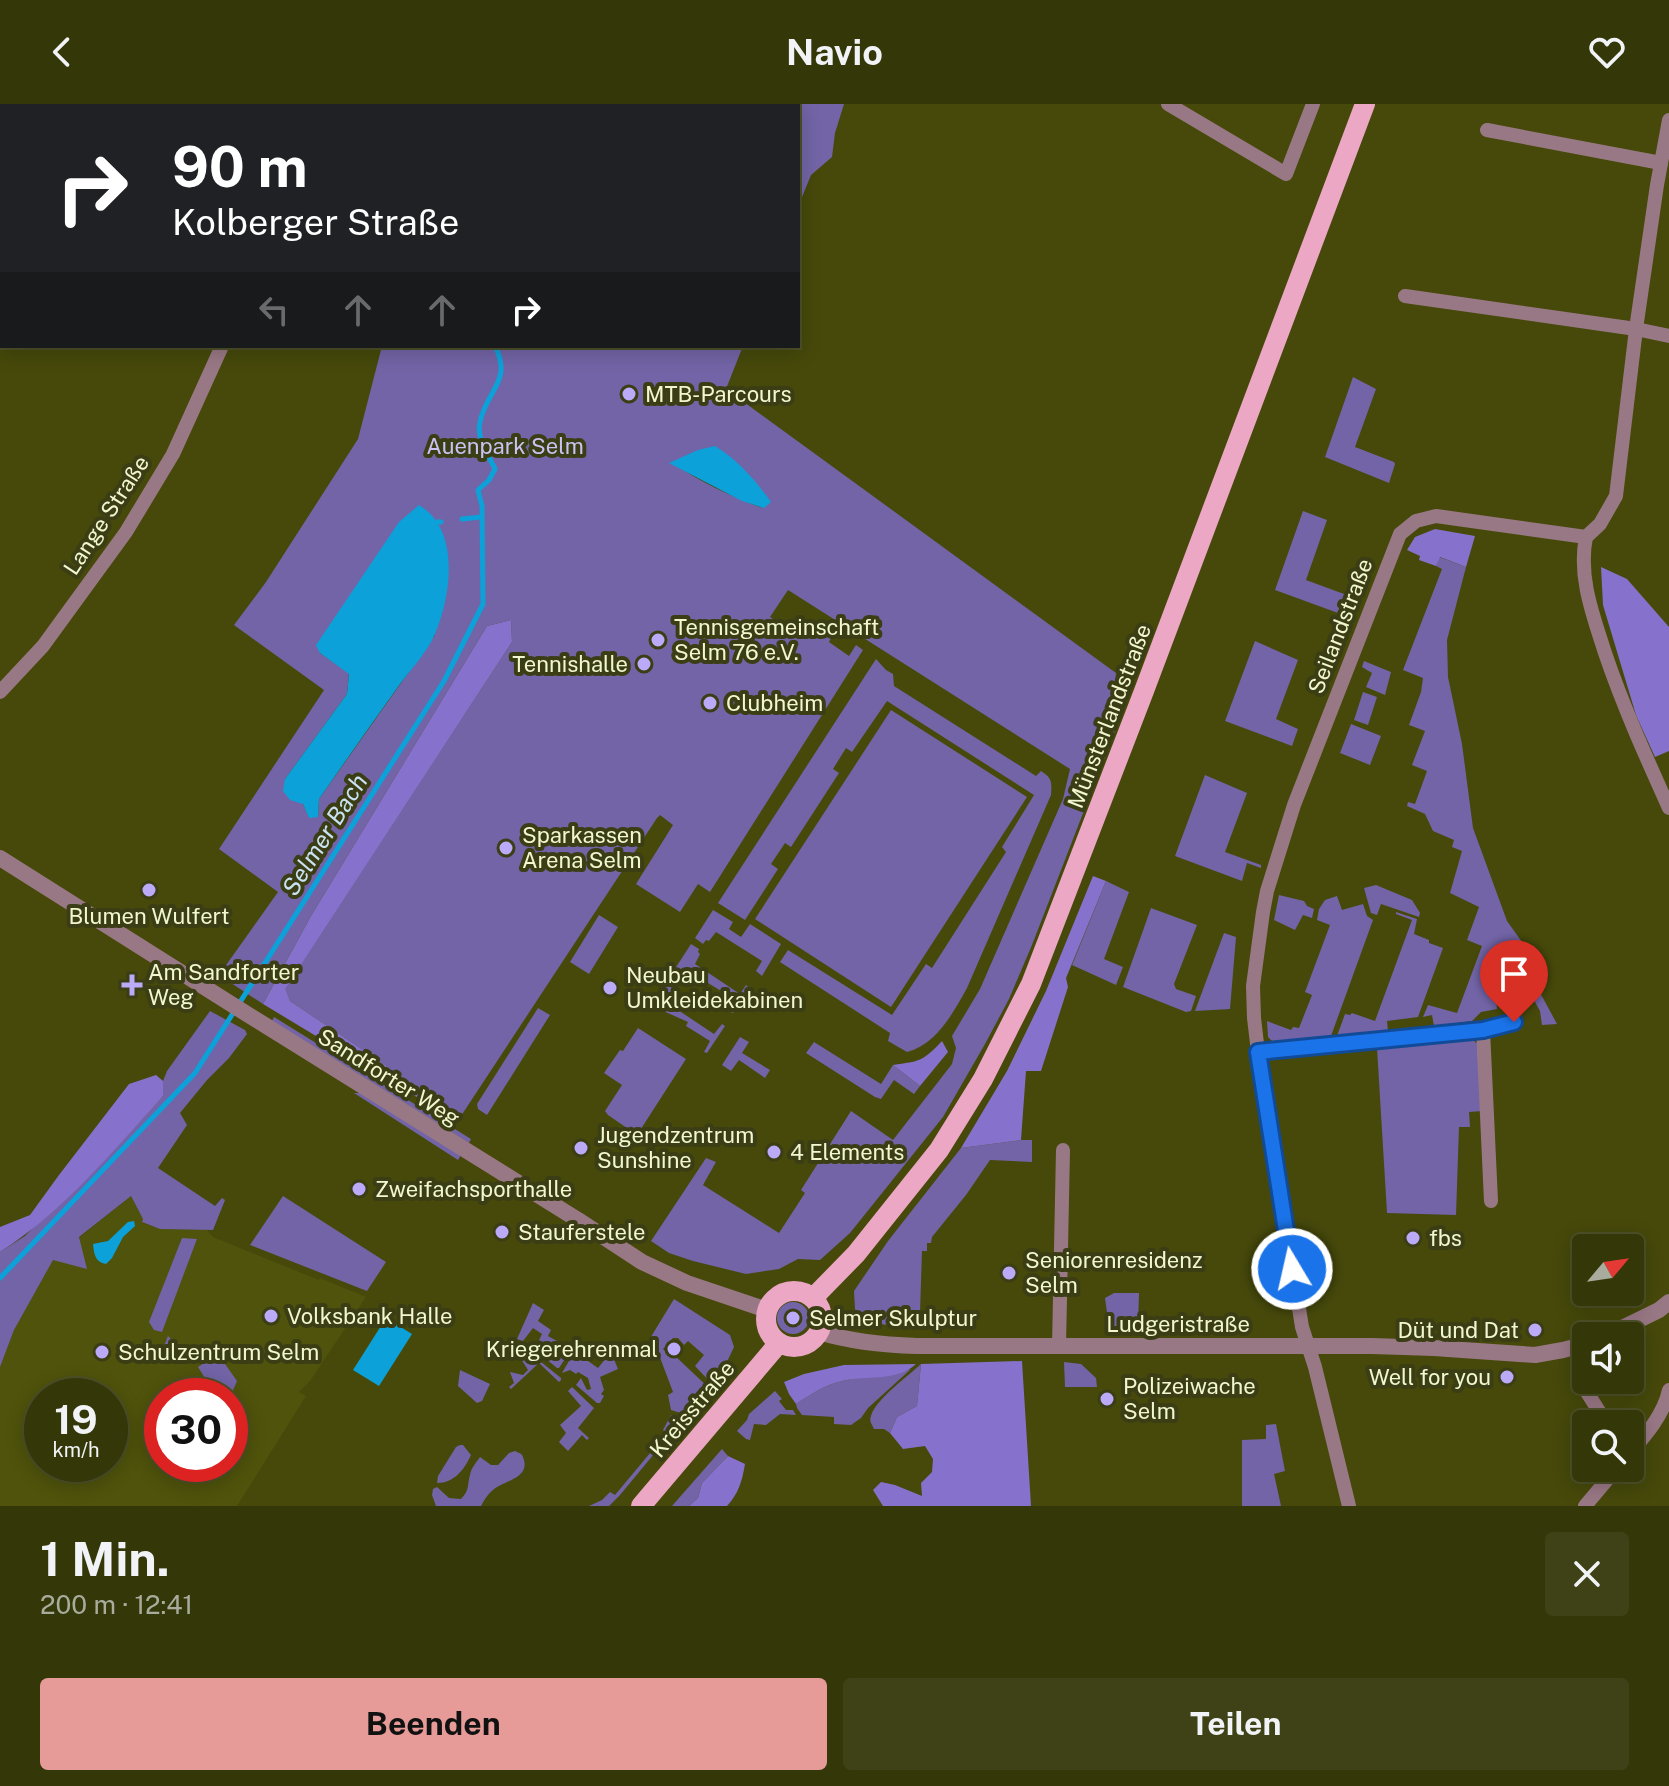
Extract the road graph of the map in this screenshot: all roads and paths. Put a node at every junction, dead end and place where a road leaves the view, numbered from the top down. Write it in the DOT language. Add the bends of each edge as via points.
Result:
graph roads {
  1 [pos="1168,104"];
  2 [pos="1313,104"];
  3 [pos="1365,104"];
  4 [pos="1669,120"];
  5 [pos="1487,130"];
  6 [pos="1661,163"];
  7 [pos="1663,186"];
  8 [pos="1405,296"];
  9 [pos="1636,329"];
  10 [pos="1669,336"];
  11 [pos="221,348"];
  12 [pos="1586,537"];
  13 [pos="0,692"];
  14 [pos="1669,808"];
  15 [pos="0,858"];
  16 [pos="1514,1022"];
  17 [pos="1483,1030"];
  18 [pos="1258,1052"];
  19 [pos="1063,1150"];
  20 [pos="1491,1201"];
  21 [pos="813,1298"];
  22 [pos="1669,1303"];
  23 [pos="767,1310"];
  24 [pos="1635,1322"];
  25 [pos="819,1332"];
  26 [pos="779,1343"];
  27 [pos="1307,1345"];
  28 [pos="1059,1347"];
  29 [pos="1572,1348"];
  30 [pos="1668,1397"];
  31 [pos="1644,1436"];
  32 [pos="1605,1482"];
  33 [pos="641,1506"];
  34 [pos="1349,1506"];
  35 [pos="1585,1506"];
  1 -- 2 [label="street" via="1286,174"];
  3 -- 21 [label="main road, Münsterlandstraße" via="1025,997 939,1150 856,1254"];
  4 -- 6 [label="street"];
  5 -- 6 [label="street"];
  6 -- 7 [label="street"];
  7 -- 9 [label="street"];
  8 -- 9 [label="street"];
  9 -- 10 [label="street"];
  9 -- 12 [label="street" via="1616,496"];
  11 -- 13 [label="street, Lange Straße" via="173,454 126,532 43,646"];
  12 -- 14 [label="street" via="1588,599 1621,698"];
  12 -- 18 [label="street, Seilandstraße" via="1436,516 1416,521 1400,534 1294,805 1267,891 1253,986"];
  15 -- 23 [label="street, Sandforter Weg" via="642,1262"];
  16 -- 17 [label="street"];
  17 -- 18 [label="street"];
  17 -- 20 [label="street"];
  18 -- 27 [label="street, Seilandstraße"];
  19 -- 28 [label="street"];
  21 -- 23 [label="main road" via="791,1291 776,1297"];
  21 -- 25 [label="main road" via="822,1314"];
  22 -- 24 [label="street"];
  23 -- 26 [label="main road" via="767,1328"];
  25 -- 26 [label="main road" via="806,1345"];
  25 -- 28 [label="street, Ludgeristraße" via="872,1344"];
  26 -- 33 [label="main road, Kreisstraße"];
  27 -- 28 [label="street, Ludgeristraße"];
  27 -- 29 [label="street, Ludgeristraße" via="1535,1355"];
  27 -- 34 [label="street, Seilandstraße"];
  30 -- 31 [label="street"];
  32 -- 35 [label="street"];
}
